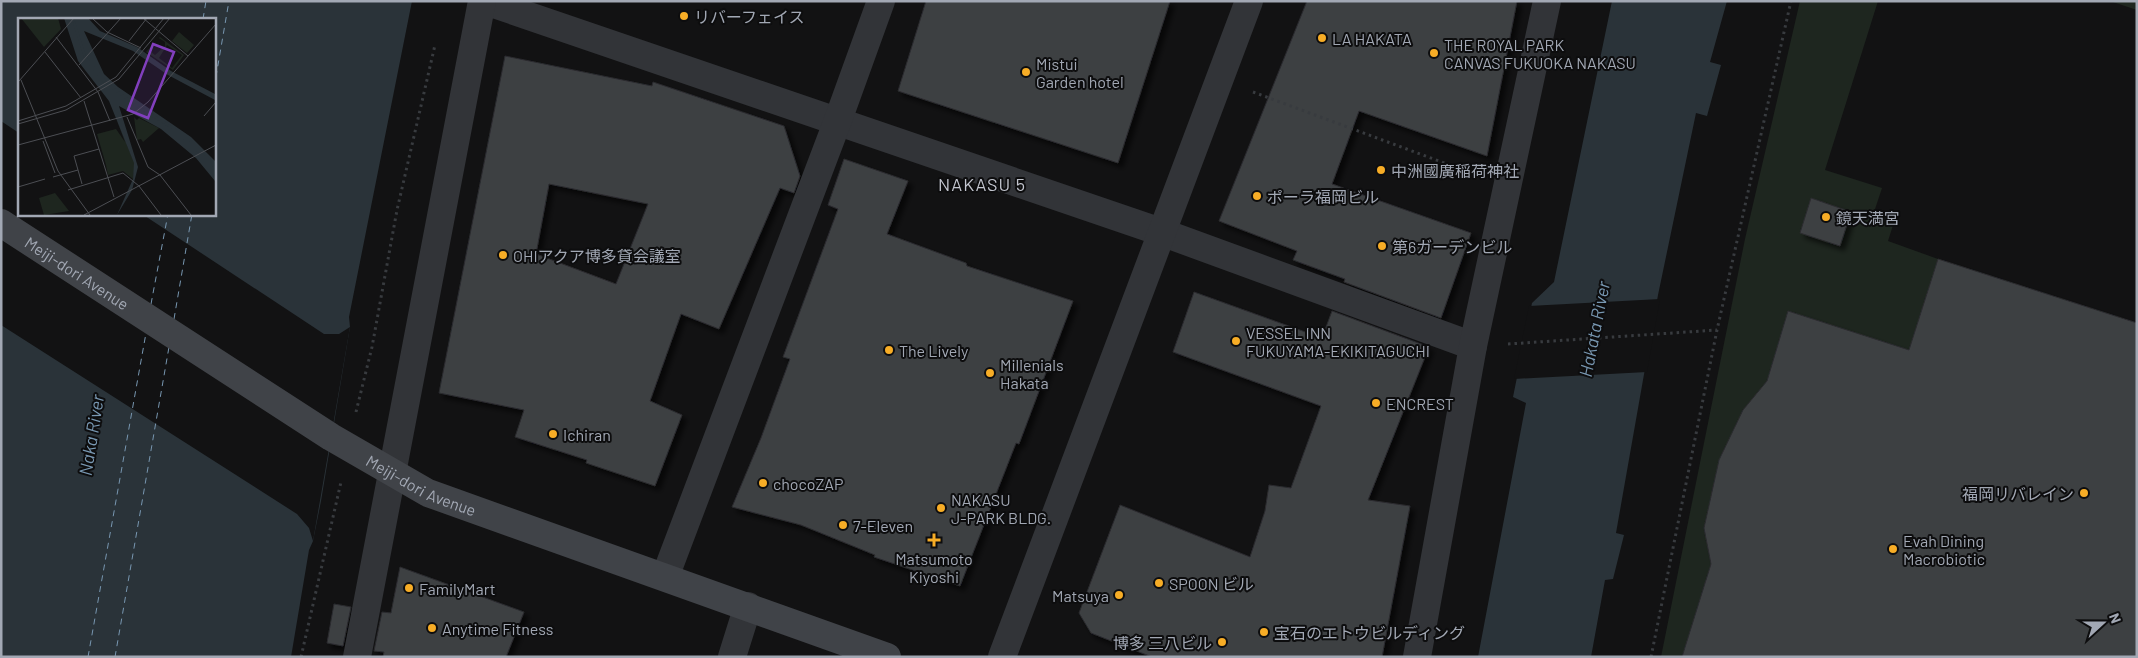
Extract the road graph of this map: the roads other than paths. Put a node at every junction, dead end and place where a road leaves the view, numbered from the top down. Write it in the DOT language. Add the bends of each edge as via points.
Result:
graph roads {
  1 [pos="484,1"];
  2 [pos="880,1"];
  3 [pos="1249,1"];
  4 [pos="1547,1"];
  5 [pos="838,120"];
  6 [pos="1,223"];
  7 [pos="1161,232"];
  8 [pos="1473,346"];
  9 [pos="391,471"];
  10 [pos="665,577"];
  11 [pos="748,606"];
  12 [pos="357,657"];
  13 [pos="732,657"];
  14 [pos="887,657"];
  15 [pos="1002,657"];
  16 [pos="1417,657"];
  1 -- 5 [label="street"];
  1 -- 9 [label="street"];
  2 -- 5 [label="street"];
  3 -- 7 [label="street"];
  4 -- 8 [label="street"];
  5 -- 7 [label="street"];
  5 -- 10 [label="street"];
  6 -- 9 [label="street, Meiji-dori Avenue" via="331,437"];
  7 -- 8 [label="street"];
  7 -- 15 [label="street"];
  8 -- 16 [label="street"];
  9 -- 10 [label="street, Meiji-dori Avenue" via="428,493"];
  9 -- 12 [label="street"];
  10 -- 11 [label="street, Meiji-dori Avenue"];
  11 -- 13 [label="street"];
  11 -- 14 [label="street, Meiji-dori Avenue"];
}
